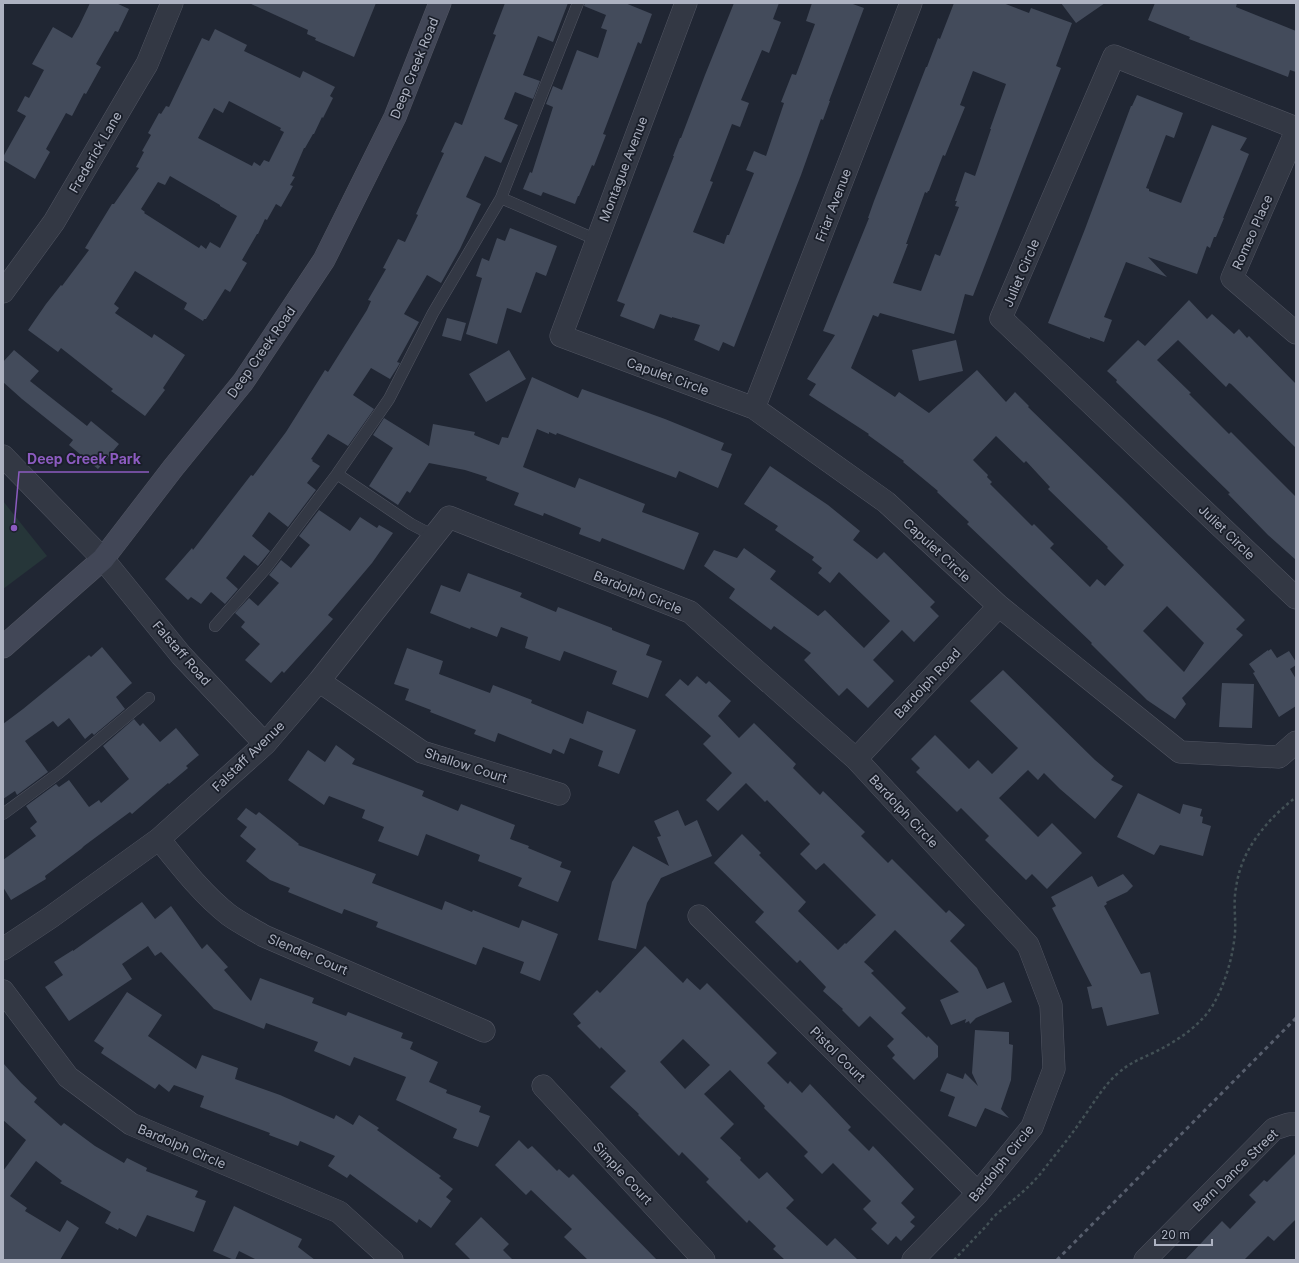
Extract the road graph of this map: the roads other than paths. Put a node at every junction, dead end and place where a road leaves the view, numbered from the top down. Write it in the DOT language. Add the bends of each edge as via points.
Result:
graph roads {
  1 [pos="172,3"];
  2 [pos="440,3"];
  3 [pos="578,3"];
  4 [pos="686,3"];
  5 [pos="912,3"];
  6 [pos="1296,130"];
  7 [pos="501,198"];
  8 [pos="597,240"];
  9 [pos="3,292"];
  10 [pos="1296,333"];
  11 [pos="561,336"];
  12 [pos="754,408"];
  13 [pos="3,456"];
  14 [pos="337,474"];
  15 [pos="449,517"];
  16 [pos="434,536"];
  17 [pos="103,559"];
  18 [pos="1296,598"];
  19 [pos="999,606"];
  20 [pos="215,626"];
  21 [pos="3,647"];
  22 [pos="319,681"];
  23 [pos="149,698"];
  24 [pos="1296,742"];
  25 [pos="265,744"];
  26 [pos="856,759"];
  27 [pos="559,794"];
  28 [pos="3,814"];
  29 [pos="159,839"];
  30 [pos="699,916"];
  31 [pos="3,949"];
  32 [pos="3,992"];
  33 [pos="484,1031"];
  34 [pos="543,1086"];
  35 [pos="1296,1124"];
  36 [pos="978,1193"];
  37 [pos="392,1260"];
  38 [pos="704,1260"];
  39 [pos="913,1260"];
  40 [pos="1145,1260"];
  1 -- 9 [label="street, Frederick Lane" via="147,64 135,85 54,222"];
  2 -- 17 [label="street, Deep Creek Road" via="395,117 324,260 243,382 172,468"];
  3 -- 7 [label="lane"];
  4 -- 8 [label="street, Montague Avenue"];
  5 -- 12 [label="street, Friar Avenue"];
  6 -- 10 [label="street, Romeo Place" via="1232,278"];
  6 -- 18 [label="street, Juliet Circle" via="1114,56 1001,318"];
  7 -- 8 [label="lane"];
  7 -- 14 [label="lane" via="433,313 389,399"];
  8 -- 11 [label="street, Montague Avenue"];
  11 -- 12 [label="street, Capulet Circle"];
  12 -- 19 [label="street, Capulet Circle" via="886,502"];
  13 -- 17 [label="street, Falstaff Road"];
  14 -- 16 [label="lane" via="411,524"];
  14 -- 20 [label="lane" via="266,568"];
  15 -- 16 [label="street, Falstaff Avenue"];
  15 -- 26 [label="street, Bardolph Circle" via="690,612"];
  16 -- 22 [label="street, Falstaff Avenue"];
  17 -- 21 [label="street, Deep Creek Road"];
  17 -- 25 [label="street, Falstaff Road" via="181,655"];
  19 -- 24 [label="street, Capulet Circle" via="1180,752 1278,757"];
  19 -- 26 [label="street, Bardolph Road"];
  22 -- 25 [label="street, Falstaff Avenue"];
  22 -- 27 [label="street, Shallow Court" via="422,752"];
  23 -- 28 [label="lane" via="59,773"];
  25 -- 29 [label="street, Falstaff Avenue"];
  26 -- 36 [label="street, Bardolph Circle" via="1028,945 1051,1005 1054,1069 1032,1127"];
  29 -- 31 [label="street, Falstaff Avenue"];
  29 -- 33 [label="street, Slender Court" via="212,900 247,926 264,936"];
  30 -- 36 [label="street, Pistol Court"];
  32 -- 37 [label="street, Bardolph Circle" via="68,1077 131,1124 339,1212"];
  34 -- 38 [label="street, Simple Court"];
  35 -- 40 [label="street, Barn Dance Street" via="1274,1129"];
  36 -- 39 [label="street, Bardolph Circle"];
}
